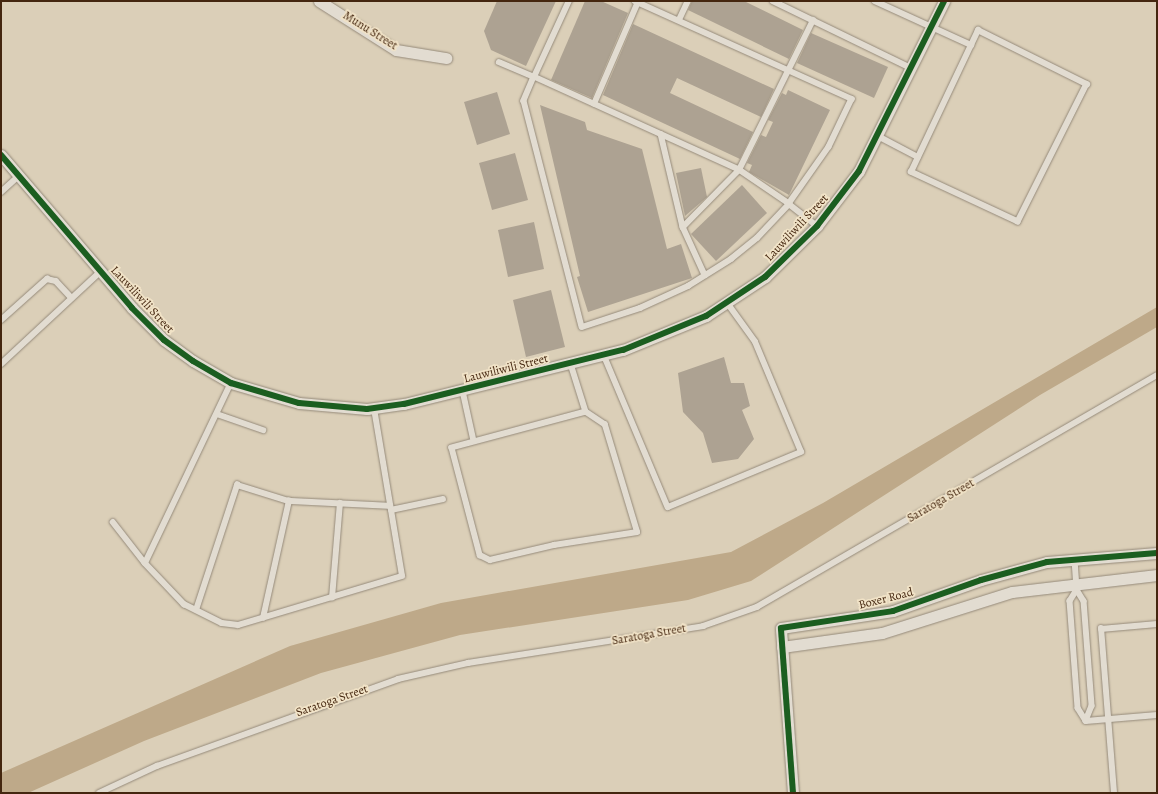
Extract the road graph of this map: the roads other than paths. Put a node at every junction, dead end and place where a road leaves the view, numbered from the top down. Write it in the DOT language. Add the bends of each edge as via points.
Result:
graph roads {
  1 [pos="319,1"];
  2 [pos="569,1"];
  3 [pos="688,1"];
  4 [pos="773,1"];
  5 [pos="875,1"];
  6 [pos="944,1"];
  7 [pos="637,2"];
  8 [pos="338,5"];
  9 [pos="678,20"];
  10 [pos="813,20"];
  11 [pos="931,27"];
  12 [pos="971,45"];
  13 [pos="446,58"];
  14 [pos="499,62"];
  15 [pos="911,68"];
  16 [pos="789,69"];
  17 [pos="534,77"];
  18 [pos="594,104"];
  19 [pos="661,134"];
  20 [pos="878,136"];
  21 [pos="1,155"];
  22 [pos="918,156"];
  23 [pos="739,170"];
  24 [pos="19,176"];
  25 [pos="1,192"];
  26 [pos="789,204"];
  27 [pos="817,226"];
  28 [pos="683,227"];
  29 [pos="100,272"];
  30 [pos="706,275"];
  31 [pos="72,298"];
  32 [pos="727,303"];
  33 [pos="1,320"];
  34 [pos="604,355"];
  35 [pos="1,364"];
  36 [pos="571,364"];
  37 [pos="1157,374"];
  38 [pos="232,383"];
  39 [pos="462,391"];
  40 [pos="374,408"];
  41 [pos="586,412"];
  42 [pos="217,414"];
  43 [pos="263,430"];
  44 [pos="474,441"];
  45 [pos="443,499"];
  46 [pos="289,501"];
  47 [pos="340,503"];
  48 [pos="391,508"];
  49 [pos="113,522"];
  50 [pos="1157,553"];
  51 [pos="1075,560"];
  52 [pos="145,563"];
  53 [pos="1157,575"];
  54 [pos="1077,586"];
  55 [pos="332,598"];
  56 [pos="196,610"];
  57 [pos="263,618"];
  58 [pos="1157,624"];
  59 [pos="782,647"];
  60 [pos="1157,715"];
  61 [pos="1108,718"];
  62 [pos="1086,721"];
  63 [pos="99,793"];
  64 [pos="793,793"];
  65 [pos="1114,793"];
  1 -- 8 [label="street, Munu Street"];
  2 -- 17 [label="lane"];
  3 -- 9 [label="lane"];
  4 -- 10 [label="lane"];
  5 -- 11 [label="lane"];
  6 -- 11 [label="street, Lauwiliwili Street"];
  7 -- 9 [label="lane"];
  7 -- 18 [label="lane"];
  8 -- 13 [label="street, Munu Street" via="396,50"];
  9 -- 16 [label="lane"];
  10 -- 15 [label="lane"];
  10 -- 16 [label="lane"];
  11 -- 12 [label="lane"];
  11 -- 15 [label="street, Lauwiliwili Street"];
  12 -- 22 [label="lane"];
  12 -- 22 [label="lane" via="978,30 1086,84 1018,222 911,172"];
  14 -- 17 [label="lane"];
  15 -- 20 [label="street, Lauwiliwili Street"];
  16 -- 23 [label="lane"];
  16 -- 26 [label="lane" via="852,99 828,146"];
  17 -- 18 [label="lane"];
  17 -- 30 [label="lane" via="524,101 582,327 640,308"];
  18 -- 19 [label="lane"];
  19 -- 23 [label="lane"];
  19 -- 28 [label="lane"];
  20 -- 22 [label="lane"];
  20 -- 27 [label="street, Lauwiliwili Street" via="859,171"];
  21 -- 24 [label="street, Lauwiliwili Street"];
  23 -- 26 [label="lane"];
  23 -- 28 [label="lane"];
  24 -- 25 [label="lane"];
  24 -- 29 [label="street, Lauwiliwili Street"];
  26 -- 27 [label="lane"];
  26 -- 30 [label="lane" via="756,238"];
  27 -- 32 [label="street, Lauwiliwili Street" via="765,277"];
  28 -- 30 [label="lane"];
  29 -- 31 [label="lane"];
  29 -- 38 [label="street, Lauwiliwili Street" via="164,340 193,361"];
  31 -- 33 [label="lane" via="56,281 46,279"];
  31 -- 35 [label="lane"];
  32 -- 34 [label="street, Lauwiliwili Street" via="674,330"];
  32 -- 34 [label="lane" via="755,342 801,452 668,507"];
  34 -- 36 [label="street, Lauwiliwili Street"];
  36 -- 39 [label="street, Lauwiliwili Street"];
  36 -- 41 [label="lane"];
  37 -- 63 [label="lane, Saratoga Street" via="757,606 703,626 468,663 398,679 157,766"];
  38 -- 40 [label="street, Lauwiliwili Street" via="299,403"];
  38 -- 42 [label="lane"];
  39 -- 40 [label="street, Lauwiliwili Street"];
  39 -- 44 [label="lane"];
  40 -- 48 [label="lane"];
  41 -- 44 [label="lane"];
  41 -- 44 [label="lane" via="605,425 637,532 554,545 490,560 480,555 452,448"];
  42 -- 43 [label="lane"];
  42 -- 52 [label="lane"];
  45 -- 48 [label="lane"];
  46 -- 47 [label="lane"];
  46 -- 56 [label="lane" via="237,485"];
  46 -- 57 [label="lane"];
  47 -- 48 [label="lane"];
  47 -- 55 [label="lane"];
  48 -- 55 [label="lane" via="402,576"];
  49 -- 52 [label="lane"];
  50 -- 51 [label="street, Boxer Road"];
  51 -- 54 [label="lane"];
  51 -- 59 [label="street, Boxer Road" via="1047,562 981,580 893,611 781,628"];
  52 -- 56 [label="lane" via="184,604"];
  53 -- 54 [label="street"];
  54 -- 59 [label="street" via="1012,592 882,633"];
  54 -- 62 [label="lane" via="1084,601 1091,690 1092,706"];
  54 -- 62 [label="lane" via="1070,602 1078,708"];
  55 -- 57 [label="lane"];
  56 -- 57 [label="lane" via="222,623 238,625"];
  58 -- 61 [label="lane" via="1101,629"];
  59 -- 64 [label="street, Boxer Road"];
  60 -- 61 [label="lane"];
  61 -- 62 [label="lane"];
  61 -- 65 [label="lane"];
}
